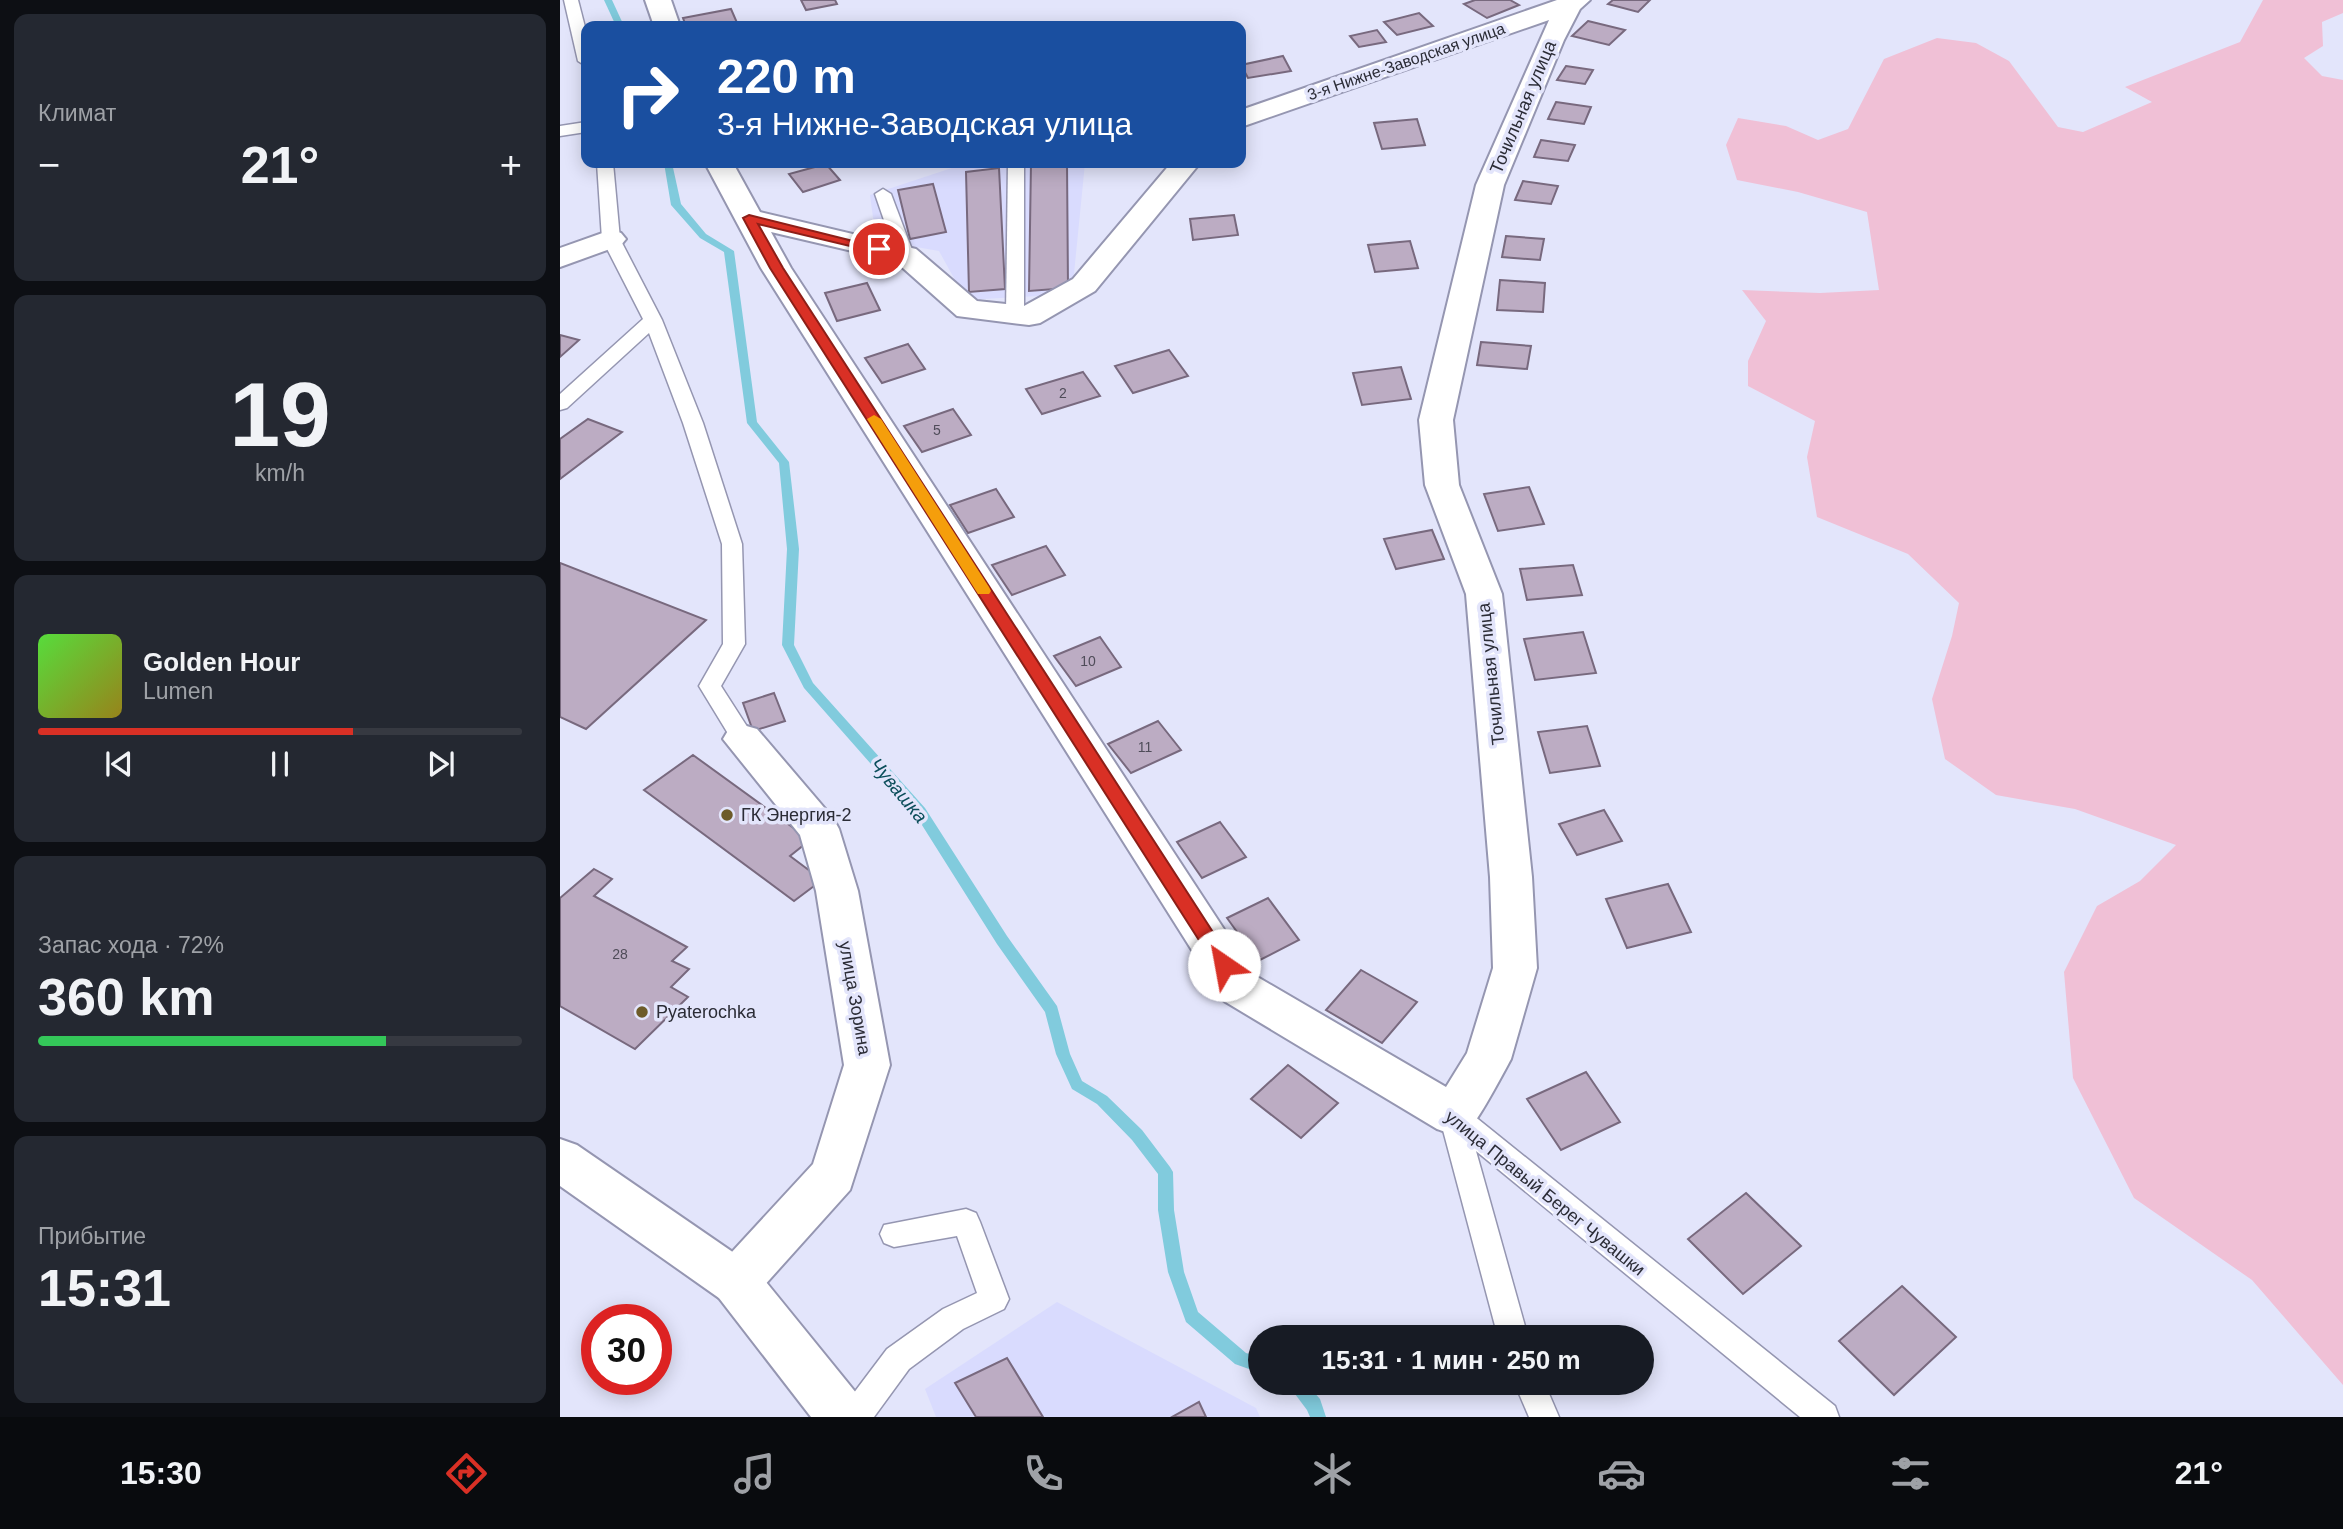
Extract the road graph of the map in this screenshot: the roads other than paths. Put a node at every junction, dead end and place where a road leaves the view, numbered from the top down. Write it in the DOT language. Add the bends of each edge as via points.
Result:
graph roads {
  1 [pos="571,0"];
  2 [pos="658,0"];
  3 [pos="1574,2"];
  4 [pos="665,21"];
  5 [pos="581,41"];
  6 [pos="1246,117"];
  7 [pos="581,128"];
  8 [pos="560,131"];
  9 [pos="605,168"];
  10 [pos="722,168"];
  11 [pos="1016,168"];
  12 [pos="1182,168"];
  13 [pos="883,194"];
  14 [pos="749,218"];
  15 [pos="611,239"];
  16 [pos="905,255"];
  17 [pos="560,258"];
  18 [pos="1015,314"];
  19 [pos="653,320"];
  20 [pos="560,404"];
  21 [pos="743,739"];
  22 [pos="1453,1115"];
  23 [pos="560,1160"];
  24 [pos="894,1234"];
  25 [pos="736,1282"];
  26 [pos="1510,1325"];
  27 [pos="1535,1395"];
  28 [pos="842,1417"];
  29 [pos="855,1417"];
  30 [pos="1544,1417"];
  31 [pos="1824,1417"];
  1 -- 5 [label="lane"];
  2 -- 4 [label="street"];
  3 -- 6 [label="street, 3-я Нижне-Заводская улица"];
  3 -- 22 [label="street, Точильная улица" via="1551,40 1490,185 1436,420 1442,485 1484,594 1511,877 1515,968 1488,1059"];
  7 -- 8 [label="lane"];
  9 -- 15 [label="lane"];
  10 -- 14 [label="street, улица Правый Берег Чувашки"];
  11 -- 18 [label="lane"];
  12 -- 18 [label="street" via="1084,285 1029,316"];
  13 -- 16 [label="lane"];
  14 -- 16 [label="street"];
  14 -- 22 [label="street, улица Правый Берег Чувашки" via="776,268 1239,988"];
  15 -- 17 [label="street"];
  15 -- 19 [label="lane"];
  16 -- 18 [label="street" via="968,309"];
  19 -- 20 [label="lane"];
  19 -- 21 [label="lane" via="732,544 734,644 710,686"];
  21 -- 25 [label="street, улица Зорина" via="819,829 837,891 867,1065 833,1175"];
  22 -- 26 [label="lane"];
  22 -- 31 [label="lane, улица Правый Берег Чувашки"];
  23 -- 25 [label="street"];
  24 -- 29 [label="lane" via="966,1222 994,1299 953,1319 898,1359"];
  25 -- 28 [label="street"];
  27 -- 30 [label="lane"];
}
